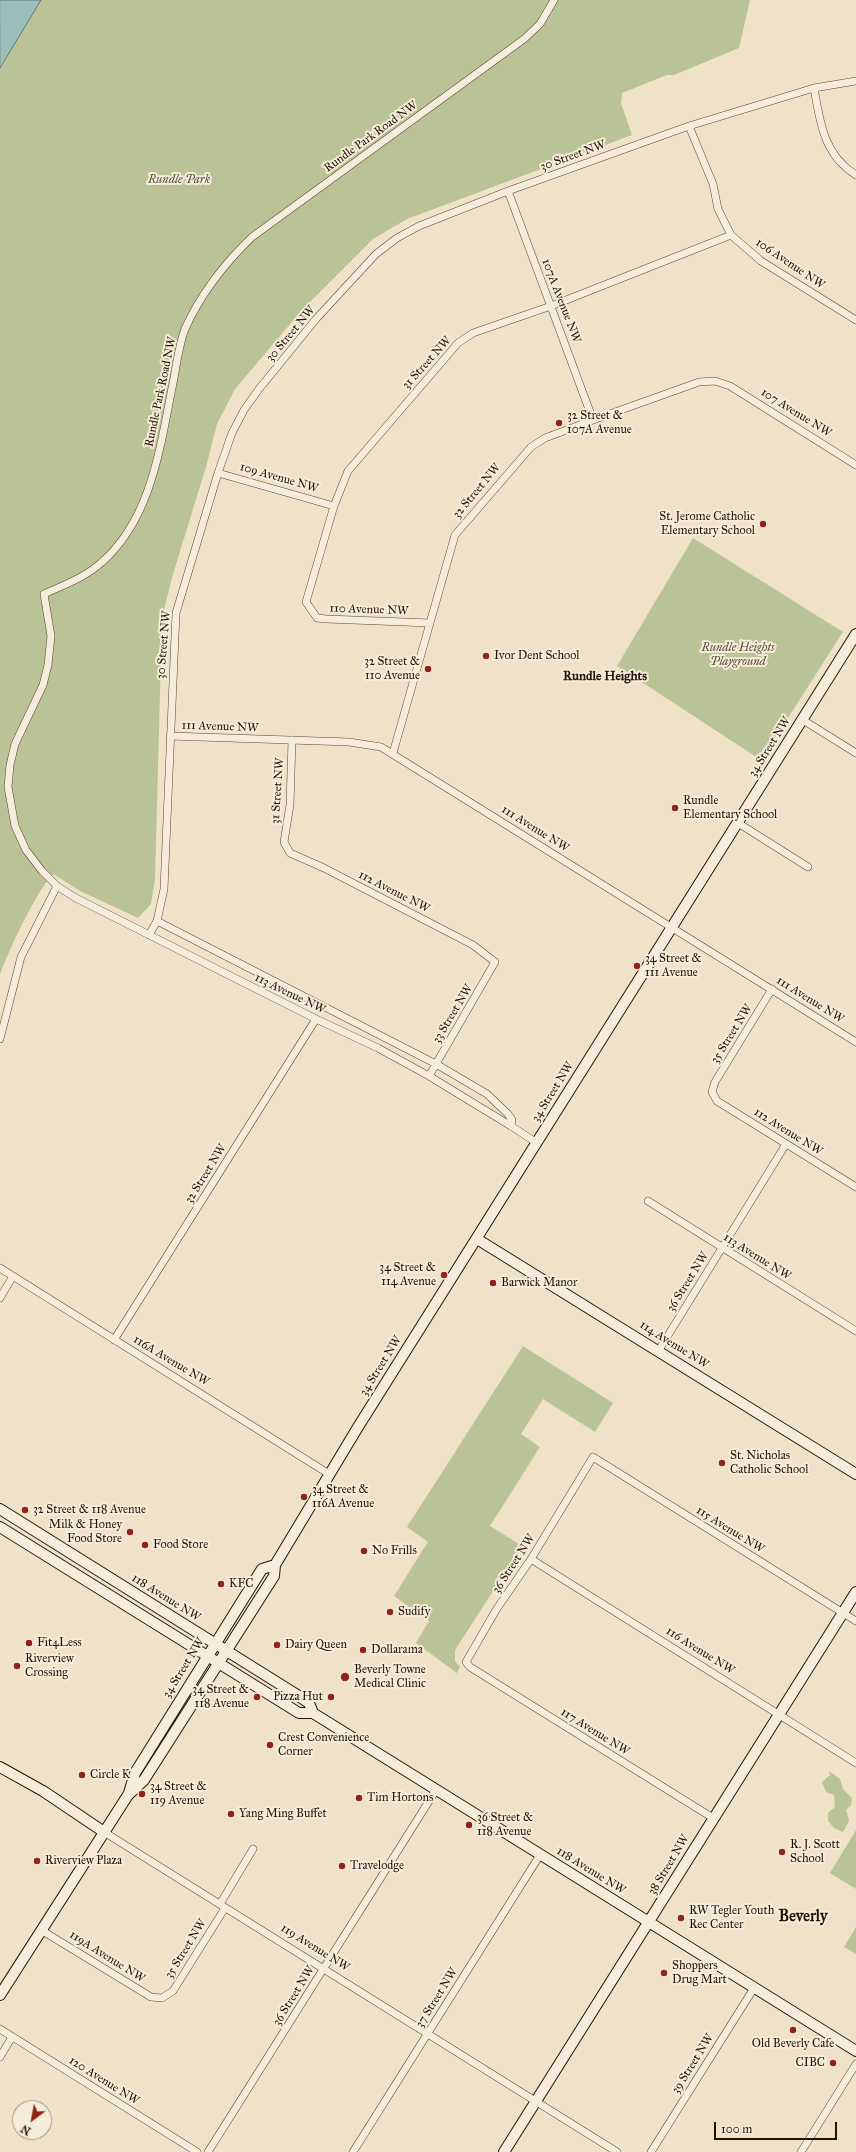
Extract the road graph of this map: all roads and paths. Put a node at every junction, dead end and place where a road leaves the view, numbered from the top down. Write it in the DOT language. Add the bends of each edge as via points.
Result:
graph roads {
  1 [pos="554,0"];
  2 [pos="856,81"];
  3 [pos="814,88"];
  4 [pos="689,126"];
  5 [pos="856,176"];
  6 [pos="508,191"];
  7 [pos="731,235"];
  8 [pos="551,306"];
  9 [pos="856,320"];
  10 [pos="722,383"];
  11 [pos="593,420"];
  12 [pos="856,465"];
  13 [pos="218,473"];
  14 [pos="334,506"];
  15 [pos="311,610"];
  16 [pos="430,623"];
  17 [pos="856,634"];
  18 [pos="802,720"];
  19 [pos="170,736"];
  20 [pos="292,740"];
  21 [pos="393,753"];
  22 [pos="856,753"];
  23 [pos="738,823"];
  24 [pos="284,842"];
  25 [pos="808,867"];
  26 [pos="57,886"];
  27 [pos="157,922"];
  28 [pos="672,928"];
  29 [pos="149,935"];
  30 [pos="495,962"];
  31 [pos="772,989"];
  32 [pos="316,1019"];
  33 [pos="0,1039"];
  34 [pos="855,1039"];
  35 [pos="436,1064"];
  36 [pos="429,1076"];
  37 [pos="712,1092"];
  38 [pos="511,1126"];
  39 [pos="537,1143"];
  40 [pos="786,1144"];
  41 [pos="856,1188"];
  42 [pos="648,1201"];
  43 [pos="477,1239"];
  44 [pos="722,1248"];
  45 [pos="0,1268"];
  46 [pos="13,1276"];
  47 [pos="0,1298"];
  48 [pos="856,1331"];
  49 [pos="114,1340"];
  50 [pos="659,1350"];
  51 [pos="593,1457"];
  52 [pos="329,1474"];
  53 [pos="856,1474"];
  54 [pos="0,1509"];
  55 [pos="0,1527"];
  56 [pos="531,1559"];
  57 [pos="275,1565"];
  58 [pos="856,1592"];
  59 [pos="843,1613"];
  60 [pos="856,1621"];
  61 [pos="215,1644"];
  62 [pos="227,1651"];
  63 [pos="207,1656"];
  64 [pos="466,1662"];
  65 [pos="219,1664"];
  66 [pos="312,1714"];
  67 [pos="778,1714"];
  68 [pos="856,1763"];
  69 [pos="0,1767"];
  70 [pos="436,1790"];
  71 [pos="128,1795"];
  72 [pos="713,1818"];
  73 [pos="104,1832"];
  74 [pos="253,1849"];
  75 [pos="540,1855"];
  76 [pos="223,1906"];
  77 [pos="650,1923"];
  78 [pos="41,1930"];
  79 [pos="323,1969"];
  80 [pos="754,1988"];
  81 [pos="0,1995"];
  82 [pos="162,1998"];
  83 [pos="0,2030"];
  84 [pos="427,2034"];
  85 [pos="12,2037"];
  86 [pos="856,2051"];
  87 [pos="0,2057"];
  88 [pos="856,2064"];
  89 [pos="536,2102"];
  90 [pos="197,2152"];
  91 [pos="208,2152"];
  92 [pos="353,2152"];
  93 [pos="504,2152"];
  94 [pos="617,2152"];
  95 [pos="651,2152"];
  96 [pos="801,2152"];
  1 -- 26 [label="street, Rundle Park Road NW" via="540,24 524,39 252,237 228,260 211,282 185,330 155,471 135,518 116,547 102,562 90,572 44,594 51,636 48,665 43,685 14,749 8,787 12,813 20,838 34,861"];
  2 -- 3 [label="street, 30 Street NW"];
  3 -- 4 [label="street, 30 Street NW"];
  3 -- 5 [label="street" via="822,131 831,152"];
  4 -- 6 [label="street, 30 Street NW"];
  4 -- 7 [label="street, 106 Avenue NW" via="713,184 718,209"];
  6 -- 8 [label="street, 107A Avenue NW"];
  6 -- 13 [label="street, 30 Street NW" via="418,226 376,254 316,319 248,404 232,433"];
  7 -- 8 [label="street, 31 Street NW"];
  7 -- 9 [label="street, 106 Avenue NW" via="761,261"];
  8 -- 11 [label="street, 107A Avenue NW"];
  8 -- 14 [label="street, 31 Street NW" via="473,333 458,343 348,471"];
  10 -- 11 [label="street, 32 Street NW" via="699,382"];
  10 -- 12 [label="street, 107 Avenue NW"];
  11 -- 16 [label="street, 32 Street NW" via="544,438 531,446 462,526 455,535"];
  13 -- 14 [label="street, 109 Avenue NW"];
  13 -- 19 [label="street, 30 Street NW" via="176,613"];
  14 -- 15 [label="street, 31 Street NW" via="307,593 306,602"];
  15 -- 16 [label="street, 110 Avenue NW" via="317,618 327,620"];
  16 -- 21 [label="street, 32 Street NW"];
  17 -- 18 [label="street, 34 Street NW"];
  18 -- 22 [label="street"];
  18 -- 23 [label="street, 34 Street NW"];
  19 -- 20 [label="street, 111 Avenue NW"];
  19 -- 27 [label="street, 30 Street NW" via="164,889"];
  20 -- 21 [label="street, 111 Avenue NW" via="367,743"];
  20 -- 24 [label="street, 31 Street NW" via="290,805"];
  21 -- 28 [label="street, 111 Avenue NW"];
  23 -- 25 [label="street"];
  23 -- 28 [label="street, 34 Street NW"];
  24 -- 30 [label="street, 112 Avenue NW" via="290,853 473,945"];
  26 -- 29 [label="street, 113 Avenue NW"];
  26 -- 33 [label="street" via="21,957"];
  27 -- 29 [label="street, 30 Street NW"];
  27 -- 35 [label="street, 113 Avenue NW"];
  28 -- 31 [label="street, 111 Avenue NW"];
  28 -- 39 [label="street, 34 Street NW"];
  29 -- 32 [label="street, 113 Avenue NW"];
  30 -- 35 [label="street, 33 Street NW"];
  31 -- 34 [label="street, 111 Avenue NW"];
  31 -- 37 [label="street, 35 Street NW" via="715,1082"];
  32 -- 36 [label="street, 113 Avenue NW" via="378,1048"];
  32 -- 49 [label="street, 32 Street NW"];
  35 -- 36 [label="street, 33 Street NW"];
  35 -- 38 [label="street, 113 Avenue NW" via="487,1094 508,1114 512,1120"];
  36 -- 38 [label="street, 113 Avenue NW"];
  37 -- 40 [label="street, 112 Avenue NW" via="717,1100"];
  38 -- 39 [label="street, 113 Avenue NW"];
  39 -- 43 [label="street, 34 Street NW"];
  40 -- 41 [label="street, 112 Avenue NW"];
  40 -- 44 [label="street, 36 Street NW"];
  42 -- 44 [label="street, 113 Avenue NW"];
  43 -- 50 [label="street, 114 Avenue NW"];
  43 -- 52 [label="street, 34 Street NW"];
  44 -- 48 [label="street, 113 Avenue NW"];
  44 -- 50 [label="street, 36 Street NW"];
  45 -- 46 [label="street, 116A Avenue NW"];
  46 -- 47 [label="street"];
  46 -- 49 [label="street, 116A Avenue NW"];
  49 -- 52 [label="street, 116A Avenue NW"];
  50 -- 53 [label="street, 114 Avenue NW"];
  51 -- 56 [label="street, 36 Street NW"];
  51 -- 59 [label="street, 115 Avenue NW"];
  52 -- 57 [label="street, 34 Street NW"];
  54 -- 61 [label="street, 118 Avenue NW"];
  55 -- 63 [label="street, 118 Avenue NW"];
  56 -- 64 [label="street, 36 Street NW" via="496,1610"];
  56 -- 67 [label="street, 116 Avenue NW"];
  57 -- 61 [label="street, 34 Street NW" via="262,1569"];
  57 -- 62 [label="street, 34 Street NW" via="274,1576"];
  58 -- 59 [label="street, 38 Street NW"];
  59 -- 60 [label="street, 115 Avenue NW"];
  59 -- 67 [label="street, 38 Street NW"];
  61 -- 62 [label="street, 118 Avenue NW"];
  61 -- 63 [label="street, 34 Street NW"];
  62 -- 65 [label="street, 34 Street NW"];
  62 -- 66 [label="street, 118 Avenue NW" via="309,1703"];
  63 -- 65 [label="street, 118 Avenue NW"];
  63 -- 71 [label="street, 34 Street NW" via="135,1773"];
  64 -- 72 [label="street, 117 Avenue NW" via="470,1667"];
  65 -- 66 [label="street, 118 Avenue NW" via="299,1713"];
  65 -- 71 [label="street, 34 Street NW" via="144,1780"];
  66 -- 70 [label="street, 118 Avenue NW"];
  67 -- 68 [label="street, 116 Avenue NW"];
  67 -- 72 [label="street, 38 Street NW"];
  69 -- 73 [label="street, 119 Avenue NW"];
  70 -- 75 [label="street, 118 Avenue NW"];
  70 -- 79 [label="street, 36 Street NW"];
  71 -- 73 [label="street, 34 Street NW"];
  72 -- 77 [label="street, 38 Street NW"];
  73 -- 76 [label="street, 119 Avenue NW"];
  73 -- 78 [label="street, 34 Street NW"];
  74 -- 76 [label="street, 35 Street NW"];
  75 -- 77 [label="street, 118 Avenue NW"];
  75 -- 84 [label="street, 37 Street NW"];
  76 -- 79 [label="street, 119 Avenue NW"];
  76 -- 82 [label="street, 35 Street NW" via="173,1991"];
  77 -- 80 [label="street, 118 Avenue NW"];
  77 -- 89 [label="street, 38 Street NW"];
  78 -- 81 [label="street, 34 Street NW"];
  78 -- 82 [label="street, 119A Avenue NW" via="151,1997"];
  79 -- 84 [label="street, 119 Avenue NW"];
  79 -- 91 [label="street, 36 Street NW"];
  80 -- 86 [label="street, 118 Avenue NW"];
  80 -- 95 [label="street, 39 Street NW"];
  83 -- 85 [label="street, 120 Avenue NW"];
  84 -- 89 [label="street, 119 Avenue NW"];
  84 -- 92 [label="street, 37 Street NW"];
  85 -- 87 [label="street"];
  85 -- 90 [label="street, 120 Avenue NW"];
  88 -- 96 [label="street"];
  89 -- 93 [label="street, 38 Street NW"];
  89 -- 94 [label="street, 119 Avenue NW"];
}
